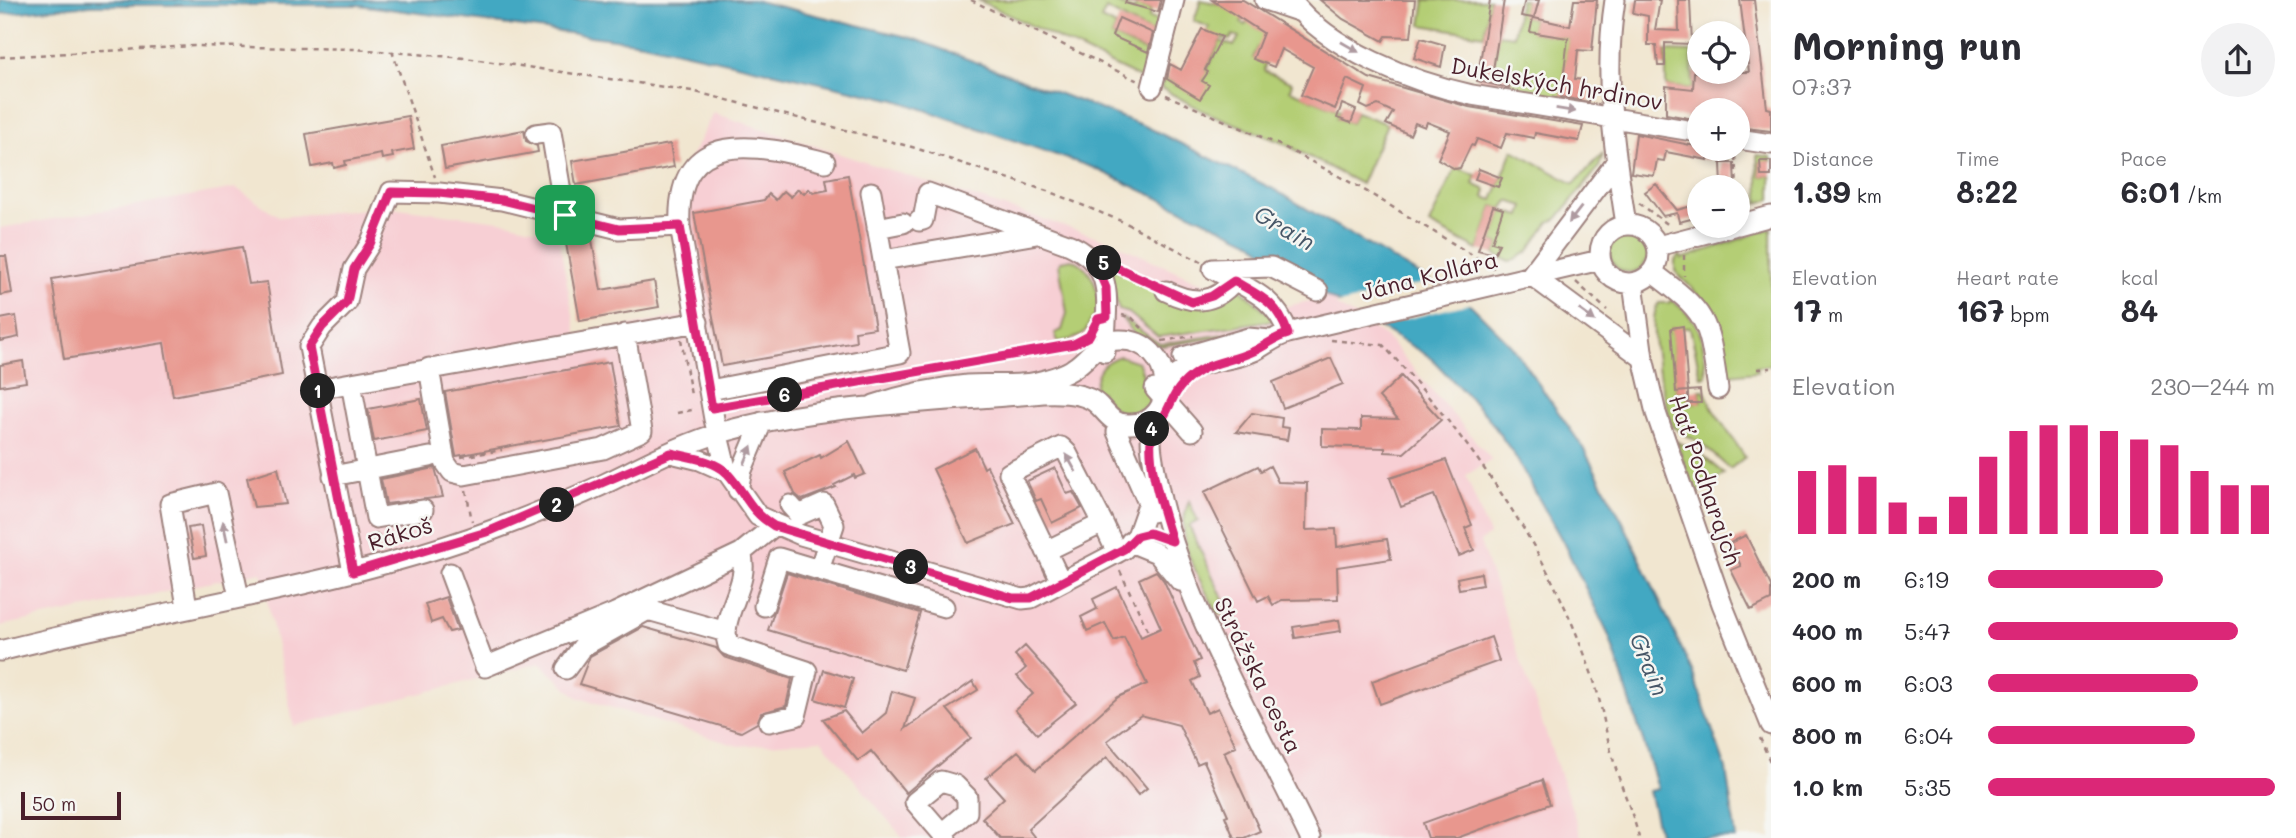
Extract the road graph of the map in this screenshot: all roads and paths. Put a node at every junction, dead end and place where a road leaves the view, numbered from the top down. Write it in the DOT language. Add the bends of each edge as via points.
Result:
graph roads {
  1 [pos="971,0"];
  2 [pos="1174,0"];
  3 [pos="1265,0"];
  4 [pos="1615,0"];
  5 [pos="1296,6"];
  6 [pos="392,51"];
  7 [pos="0,57"];
  8 [pos="1152,87"];
  9 [pos="1611,118"];
  10 [pos="1687,130"];
  11 [pos="536,134"];
  12 [pos="1771,144"];
  13 [pos="1750,145"];
  14 [pos="1617,161"];
  15 [pos="825,162"];
  16 [pos="871,192"];
  17 [pos="439,193"];
  18 [pos="1635,199"];
  19 [pos="565,215"];
  20 [pos="1771,216"];
  21 [pos="1750,221"];
  22 [pos="1626,224"];
  23 [pos="680,226"];
  24 [pos="877,228"];
  25 [pos="1675,229"];
  26 [pos="1037,234"];
  27 [pos="1687,238"];
  28 [pos="1658,246"];
  29 [pos="1687,254"];
  30 [pos="883,260"];
  31 [pos="1600,260"];
  32 [pos="1097,267"];
  33 [pos="1213,269"];
  34 [pos="1652,272"];
  35 [pos="1531,275"];
  36 [pos="1495,276"];
  37 [pos="1575,279"];
  38 [pos="1682,279"];
  39 [pos="1234,281"];
  40 [pos="1633,283"];
  41 [pos="1166,291"];
  42 [pos="1318,291"];
  43 [pos="1112,310"];
  44 [pos="1613,317"];
  45 [pos="698,322"];
  46 [pos="1146,331"];
  47 [pos="1321,331"];
  48 [pos="625,334"];
  49 [pos="1202,334"];
  50 [pos="680,337"];
  51 [pos="1279,337"];
  52 [pos="1084,340"];
  53 [pos="1126,340"];
  54 [pos="1105,347"];
  55 [pos="1154,354"];
  56 [pos="1643,358"];
  57 [pos="429,368"];
  58 [pos="1771,368"];
  59 [pos="1757,369"];
  60 [pos="1087,373"];
  61 [pos="351,383"];
  62 [pos="317,389"];
  63 [pos="1032,389"];
  64 [pos="1718,389"];
  65 [pos="704,398"];
  66 [pos="1087,403"];
  67 [pos="692,410"];
  68 [pos="677,413"];
  69 [pos="1157,413"];
  70 [pos="762,422"];
  71 [pos="1117,432"];
  72 [pos="718,433"];
  73 [pos="512,448"];
  74 [pos="671,453"];
  75 [pos="430,457"];
  76 [pos="461,457"];
  77 [pos="368,470"];
  78 [pos="727,472"];
  79 [pos="333,475"];
  80 [pos="465,481"];
  81 [pos="738,490"];
  82 [pos="1035,502"];
  83 [pos="790,505"];
  84 [pos="1155,505"];
  85 [pos="423,510"];
  86 [pos="472,521"];
  87 [pos="1102,523"];
  88 [pos="774,526"];
  89 [pos="1170,536"];
  90 [pos="828,543"];
  91 [pos="1124,547"];
  92 [pos="1051,548"];
  93 [pos="741,552"];
  94 [pos="819,570"];
  95 [pos="353,572"];
  96 [pos="450,573"];
  97 [pos="1061,582"];
  98 [pos="1194,595"];
  99 [pos="239,597"];
  100 [pos="764,606"];
  101 [pos="187,607"];
  102 [pos="944,607"];
  103 [pos="726,632"];
  104 [pos="1149,633"];
  105 [pos="0,650"];
  106 [pos="566,669"];
  107 [pos="1748,671"];
  108 [pos="1771,695"];
  109 [pos="769,722"];
  110 [pos="1771,725"];
  111 [pos="1310,838"];
  112 [pos="1639,838"];
  1 -- 8 [label="path"];
  2 -- 8 [label="street"];
  3 -- 5 [label="street, Dukelských hrdinov"];
  4 -- 9 [label="street" via="1608,67"];
  5 -- 9 [label="street, Dukelských hrdinov, one-way" via="1322,30 1371,60 1425,82 1472,95"];
  6 -- 7 [label="path" via="205,46"];
  6 -- 17 [label="path"];
  6 -- 33 [label="path" via="692,91 912,147 1078,202"];
  8 -- 36 [label="path" via="1359,187"];
  9 -- 10 [label="street, Dukelských hrdinov"];
  9 -- 14 [label="street"];
  11 -- 19 [label="street" via="551,132 565,169"];
  12 -- 13 [label="street"];
  14 -- 22 [label="street"];
  14 -- 35 [label="street, one-way"];
  15 -- 23 [label="street" via="771,148 729,147 700,161 678,195"];
  16 -- 24 [label="street"];
  17 -- 19 [label="street" via="502,200"];
  17 -- 62 [label="street" via="391,192 370,244 354,269 347,302 309,347"];
  18 -- 25 [label="path"];
  19 -- 23 [label="street" via="619,229"];
  20 -- 21 [label="street"];
  22 -- 28 [label="street" via="1649,232"];
  22 -- 31 [label="street" via="1605,236"];
  23 -- 45 [label="street"];
  24 -- 26 [label="street" via="923,220 928,193"];
  24 -- 30 [label="street"];
  26 -- 30 [label="street"];
  26 -- 32 [label="street" via="1079,250"];
  27 -- 28 [label="street"];
  28 -- 34 [label="street"];
  29 -- 38 [label="path" via="1683,256"];
  30 -- 65 [label="street" via="900,353"];
  31 -- 35 [label="street, Jána Kollára"];
  31 -- 40 [label="street" via="1612,278"];
  32 -- 41 [label="path" via="1113,264"];
  32 -- 43 [label="street"];
  33 -- 39 [label="street"];
  33 -- 42 [label="street" via="1270,267"];
  34 -- 40 [label="street"];
  34 -- 64 [label="street" via="1705,320"];
  35 -- 36 [label="street, Jána Kollára"];
  35 -- 56 [label="street, one-way"];
  36 -- 47 [label="street, Jána Kollára"];
  37 -- 44 [label="path"];
  39 -- 41 [label="street" via="1212,296 1192,302"];
  39 -- 51 [label="street" via="1268,300 1280,313"];
  40 -- 56 [label="street, Hať Podharajch"];
  43 -- 46 [label="path" via="1126,314"];
  43 -- 53 [label="street"];
  43 -- 54 [label="street"];
  45 -- 48 [label="street"];
  45 -- 65 [label="street"];
  47 -- 51 [label="street, Jána Kollára"];
  47 -- 112 [label="path" via="1332,341 1383,345 1442,411 1512,507 1580,642"];
  48 -- 57 [label="street"];
  48 -- 57 [label="street" via="642,431 603,449 464,475 452,472 445,462"];
  49 -- 55 [label="path" via="1163,341"];
  50 -- 65 [label="path"];
  51 -- 55 [label="street, Jána Kollára"];
  51 -- 69 [label="street, Jána Kollára" via="1254,351 1181,371"];
  52 -- 65 [label="path"];
  53 -- 54 [label="street"];
  53 -- 55 [label="street"];
  54 -- 55 [label="street"];
  54 -- 60 [label="street"];
  54 -- 63 [label="street, Rákoš" via="1088,353 1067,373"];
  55 -- 69 [label="street, Strážska cesta"];
  56 -- 107 [label="street, Hať Podharajch" via="1665,440"];
  57 -- 61 [label="street"];
  58 -- 59 [label="path"];
  60 -- 63 [label="street, Rákoš"];
  60 -- 66 [label="street"];
  61 -- 62 [label="street"];
  61 -- 77 [label="street"];
  62 -- 79 [label="street"];
  63 -- 66 [label="street, Rákoš"];
  63 -- 70 [label="street, Rákoš"];
  65 -- 72 [label="street"];
  66 -- 69 [label="street" via="1096,402 1119,423"];
  66 -- 71 [label="street" via="1099,422"];
  67 -- 68 [label="path"];
  69 -- 71 [label="street"];
  69 -- 84 [label="street, Strážska cesta" via="1144,466"];
  70 -- 72 [label="street, Rákoš"];
  81 -- 70 [label="street, one-way"];
  71 -- 84 [label="street, Strážska cesta"];
  72 -- 74 [label="street, Rákoš"];
  72 -- 78 [label="street"];
  73 -- 76 [label="path"];
  74 -- 78 [label="street"];
  74 -- 95 [label="street, Rákoš" via="490,531"];
  75 -- 77 [label="street"];
  77 -- 79 [label="street"];
  77 -- 85 [label="street" via="376,518"];
  78 -- 81 [label="street"];
  79 -- 95 [label="street"];
  80 -- 86 [label="path"];
  81 -- 88 [label="street" via="758,516"];
  82 -- 92 [label="street"];
  83 -- 90 [label="street" via="799,515 824,504 835,525"];
  84 -- 89 [label="street, Strážska cesta"];
  84 -- 91 [label="street"];
  87 -- 91 [label="street"];
  87 -- 92 [label="street"];
  87 -- 92 [label="street, one-way" via="1060,447 1022,475 1009,473"];
  88 -- 90 [label="street"];
  88 -- 93 [label="street"];
  89 -- 91 [label="street" via="1149,533"];
  89 -- 98 [label="street, Strážska cesta"];
  90 -- 94 [label="street"];
  90 -- 97 [label="street" via="1013,598 1031,598"];
  91 -- 97 [label="street"];
  91 -- 98 [label="street" via="1157,552"];
  91 -- 104 [label="path"];
  92 -- 97 [label="street"];
  93 -- 96 [label="street" via="615,613 485,667"];
  93 -- 103 [label="street" via="746,565"];
  94 -- 100 [label="street" via="779,558"];
  94 -- 102 [label="street"];
  95 -- 99 [label="street, Rákoš"];
  98 -- 111 [label="street, Strážska cesta"];
  99 -- 101 [label="street, Rákoš"];
  99 -- 101 [label="street, one-way" via="216,494 170,504"];
  101 -- 105 [label="street, Rákoš"];
  103 -- 106 [label="street" via="648,610 582,647"];
  103 -- 109 [label="street" via="732,648 807,671 796,716"];
  107 -- 108 [label="street"];
  107 -- 110 [label="street, Hať Podharajch"];
}
